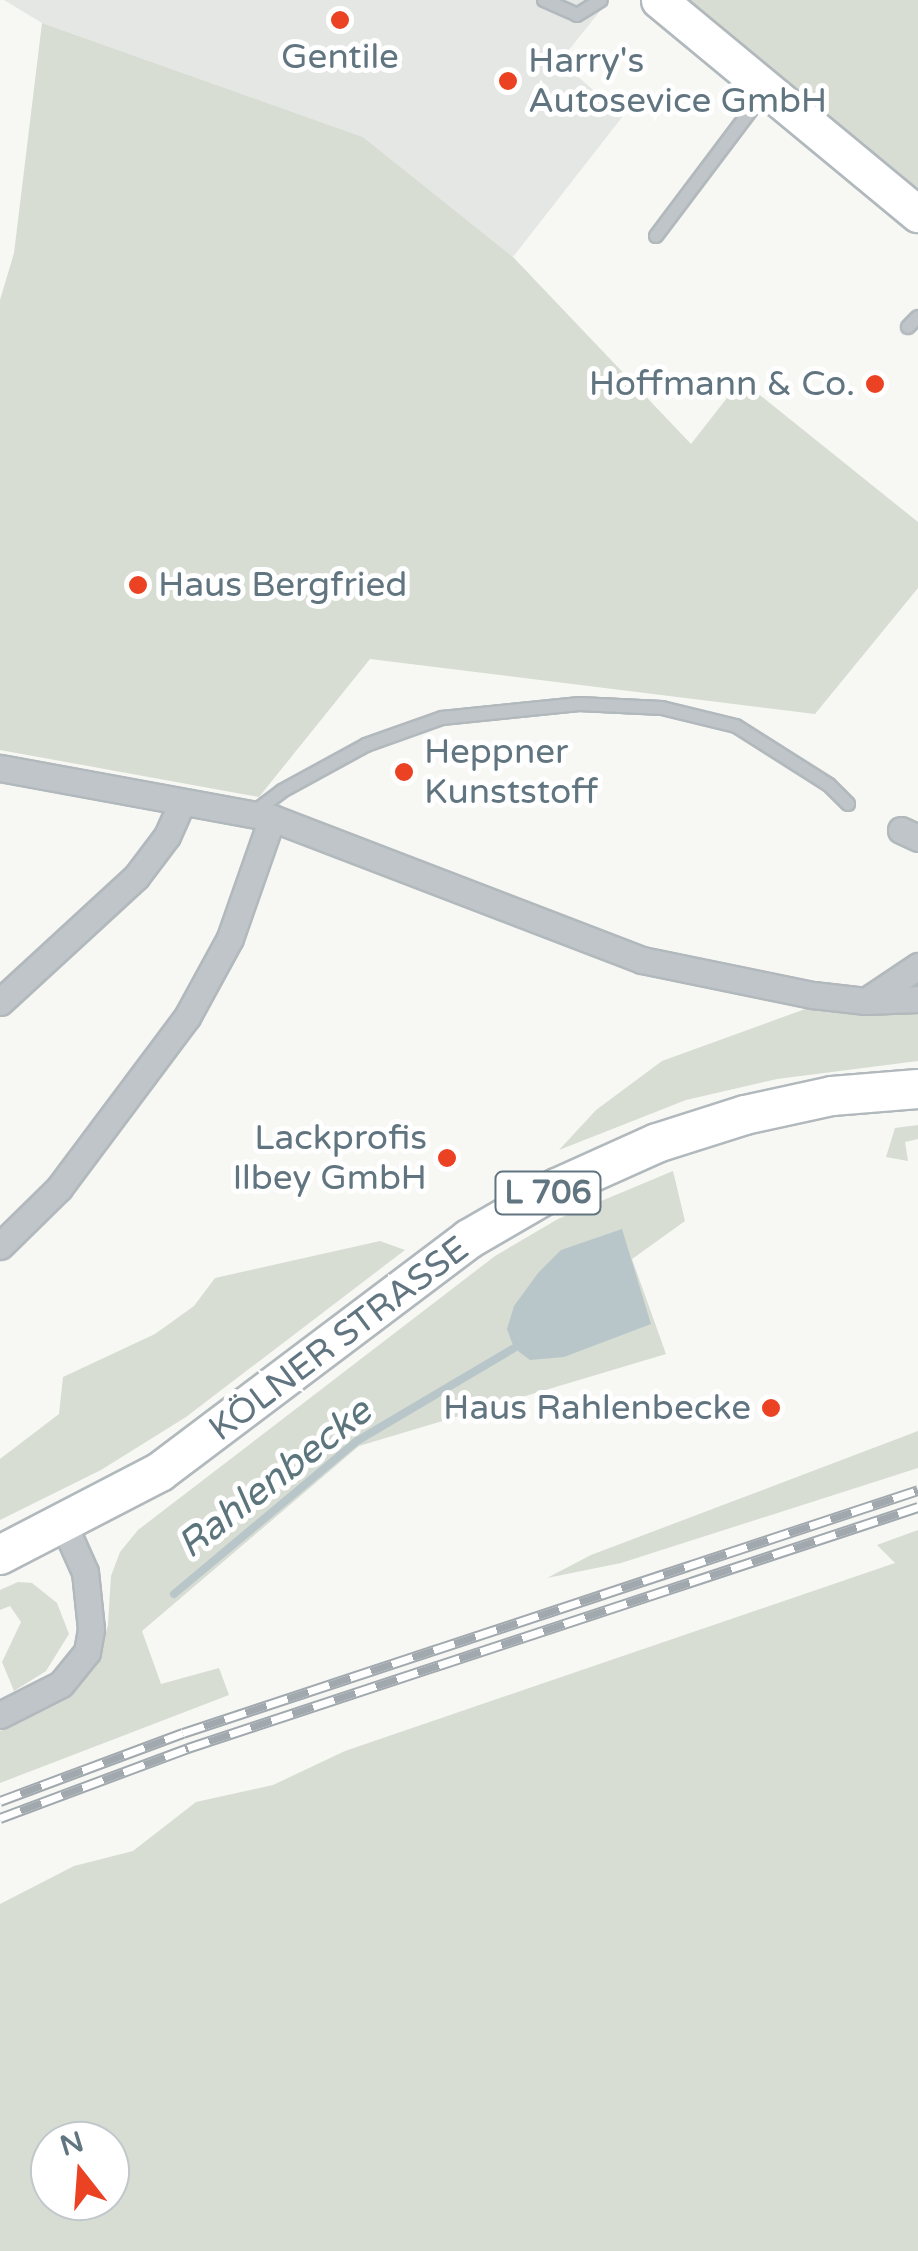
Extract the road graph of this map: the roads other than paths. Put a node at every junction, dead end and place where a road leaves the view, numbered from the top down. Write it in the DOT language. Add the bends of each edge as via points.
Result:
graph roads {
  1 [pos="544,0"];
  2 [pos="601,0"];
  3 [pos="659,0"];
  4 [pos="768,88"];
  5 [pos="918,214"];
  6 [pos="656,236"];
  7 [pos="0,768"];
  8 [pos="182,802"];
  9 [pos="848,804"];
  10 [pos="262,817"];
  11 [pos="918,966"];
  12 [pos="918,999"];
  13 [pos="866,1000"];
  14 [pos="0,1002"];
  15 [pos="918,1089"];
  16 [pos="0,1246"];
  17 [pos="64,1525"];
  18 [pos="0,1556"];
  19 [pos="0,1715"];
  1 -- 2 [label="lane" via="577,16"];
  3 -- 4 [label="street"];
  4 -- 5 [label="street"];
  4 -- 6 [label="lane"];
  7 -- 8 [label="street"];
  8 -- 10 [label="street"];
  8 -- 14 [label="street" via="136,877"];
  9 -- 10 [label="lane" via="829,784 736,726 662,708 579,704 442,718 366,745 282,791"];
  10 -- 13 [label="street" via="642,960"];
  10 -- 16 [label="street" via="230,938 187,1016 59,1188"];
  11 -- 13 [label="street"];
  12 -- 13 [label="street"];
  15 -- 17 [label="main road, KÖLNER STRASSE / L 706" via="832,1096 746,1115 556,1188 469,1239 186,1455"];
  17 -- 18 [label="main road, KÖLNER STRASSE / L 706"];
  17 -- 19 [label="street" via="85,1572 87,1652 61,1684"];
}
